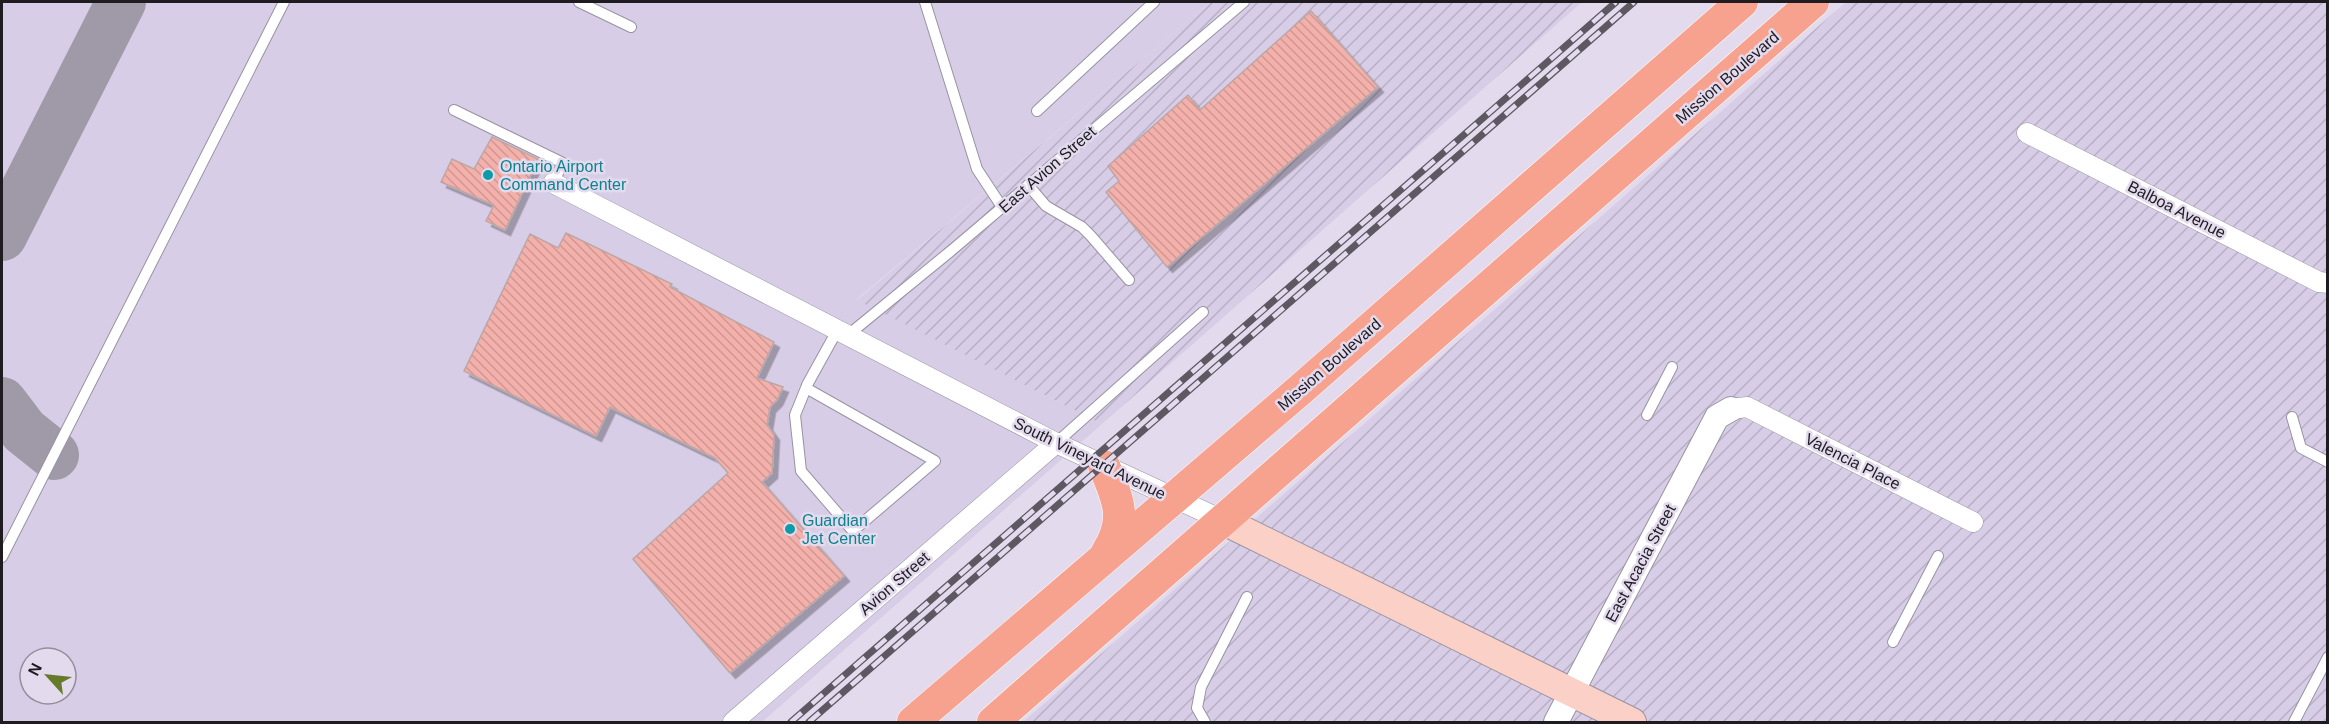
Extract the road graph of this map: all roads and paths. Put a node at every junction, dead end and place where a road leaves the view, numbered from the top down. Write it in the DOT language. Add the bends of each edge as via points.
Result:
graph roads {
  1 [pos="284,2"];
  2 [pos="579,2"];
  3 [pos="925,2"];
  4 [pos="1154,2"];
  5 [pos="1244,2"];
  6 [pos="1742,2"];
  7 [pos="1813,2"];
  8 [pos="631,27"];
  9 [pos="454,110"];
  10 [pos="1037,111"];
  11 [pos="2027,133"];
  12 [pos="554,183"];
  13 [pos="1028,185"];
  14 [pos="1002,207"];
  15 [pos="1129,280"];
  16 [pos="2328,283"];
  17 [pos="1203,312"];
  18 [pos="843,332"];
  19 [pos="1672,367"];
  20 [pos="806,388"];
  21 [pos="1731,409"];
  22 [pos="1647,415"];
  23 [pos="2292,417"];
  24 [pos="1056,443"];
  25 [pos="2328,462"];
  26 [pos="1104,466"];
  27 [pos="1171,498"];
  28 [pos="1222,520"];
  29 [pos="1973,522"];
  30 [pos="1105,555"];
  31 [pos="1938,556"];
  32 [pos="2,557"];
  33 [pos="1247,597"];
  34 [pos="1893,642"];
  35 [pos="2328,657"];
  36 [pos="1572,692"];
  37 [pos="733,723"];
  38 [pos="913,723"];
  39 [pos="993,723"];
  40 [pos="1205,723"];
  41 [pos="1556,723"];
  42 [pos="1632,723"];
  43 [pos="2294,723"];
  1 -- 32 [label="lane"];
  2 -- 8 [label="lane"];
  3 -- 14 [label="lane" via="977,169"];
  4 -- 10 [label="lane"];
  5 -- 13 [label="lane, East Avion Street"];
  6 -- 27 [label="main road, Mission Boulevard"];
  7 -- 28 [label="main road, Mission Boulevard"];
  9 -- 12 [label="lane" via="563,163"];
  11 -- 16 [label="street, Balboa Avenue" via="2319,282"];
  12 -- 18 [label="street, South Vineyard Avenue"];
  13 -- 14 [label="lane, East Avion Street"];
  13 -- 15 [label="lane" via="1046,206 1082,227"];
  14 -- 18 [label="lane, East Avion Street"];
  17 -- 24 [label="lane"];
  18 -- 20 [label="lane"];
  18 -- 24 [label="street, South Vineyard Avenue"];
  19 -- 22 [label="lane"];
  20 -- 20 [label="lane" via="795,415 801,471 853,531 935,461"];
  21 -- 29 [label="street, Valencia Place" via="1747,407"];
  21 -- 36 [label="street, East Acacia Street" via="1717,417"];
  23 -- 25 [label="lane" via="2301,448"];
  24 -- 26 [label="street, South Vineyard Avenue"];
  24 -- 37 [label="street, Avion Street"];
  26 -- 27 [label="street, South Vineyard Avenue"];
  26 -- 30 [label="main road" via="1115,494 1120,525"];
  27 -- 28 [label="street, South Vineyard Avenue"];
  27 -- 30 [label="main road, Mission Boulevard"];
  28 -- 36 [label="main road, South Vineyard Avenue"];
  28 -- 39 [label="main road, Mission Boulevard"];
  30 -- 38 [label="main road, Mission Boulevard"];
  31 -- 34 [label="lane"];
  33 -- 40 [label="lane" via="1201,687 1197,708"];
  35 -- 43 [label="lane"];
  36 -- 41 [label="street, East Acacia Street"];
  36 -- 42 [label="main road, South Vineyard Avenue"];
}
